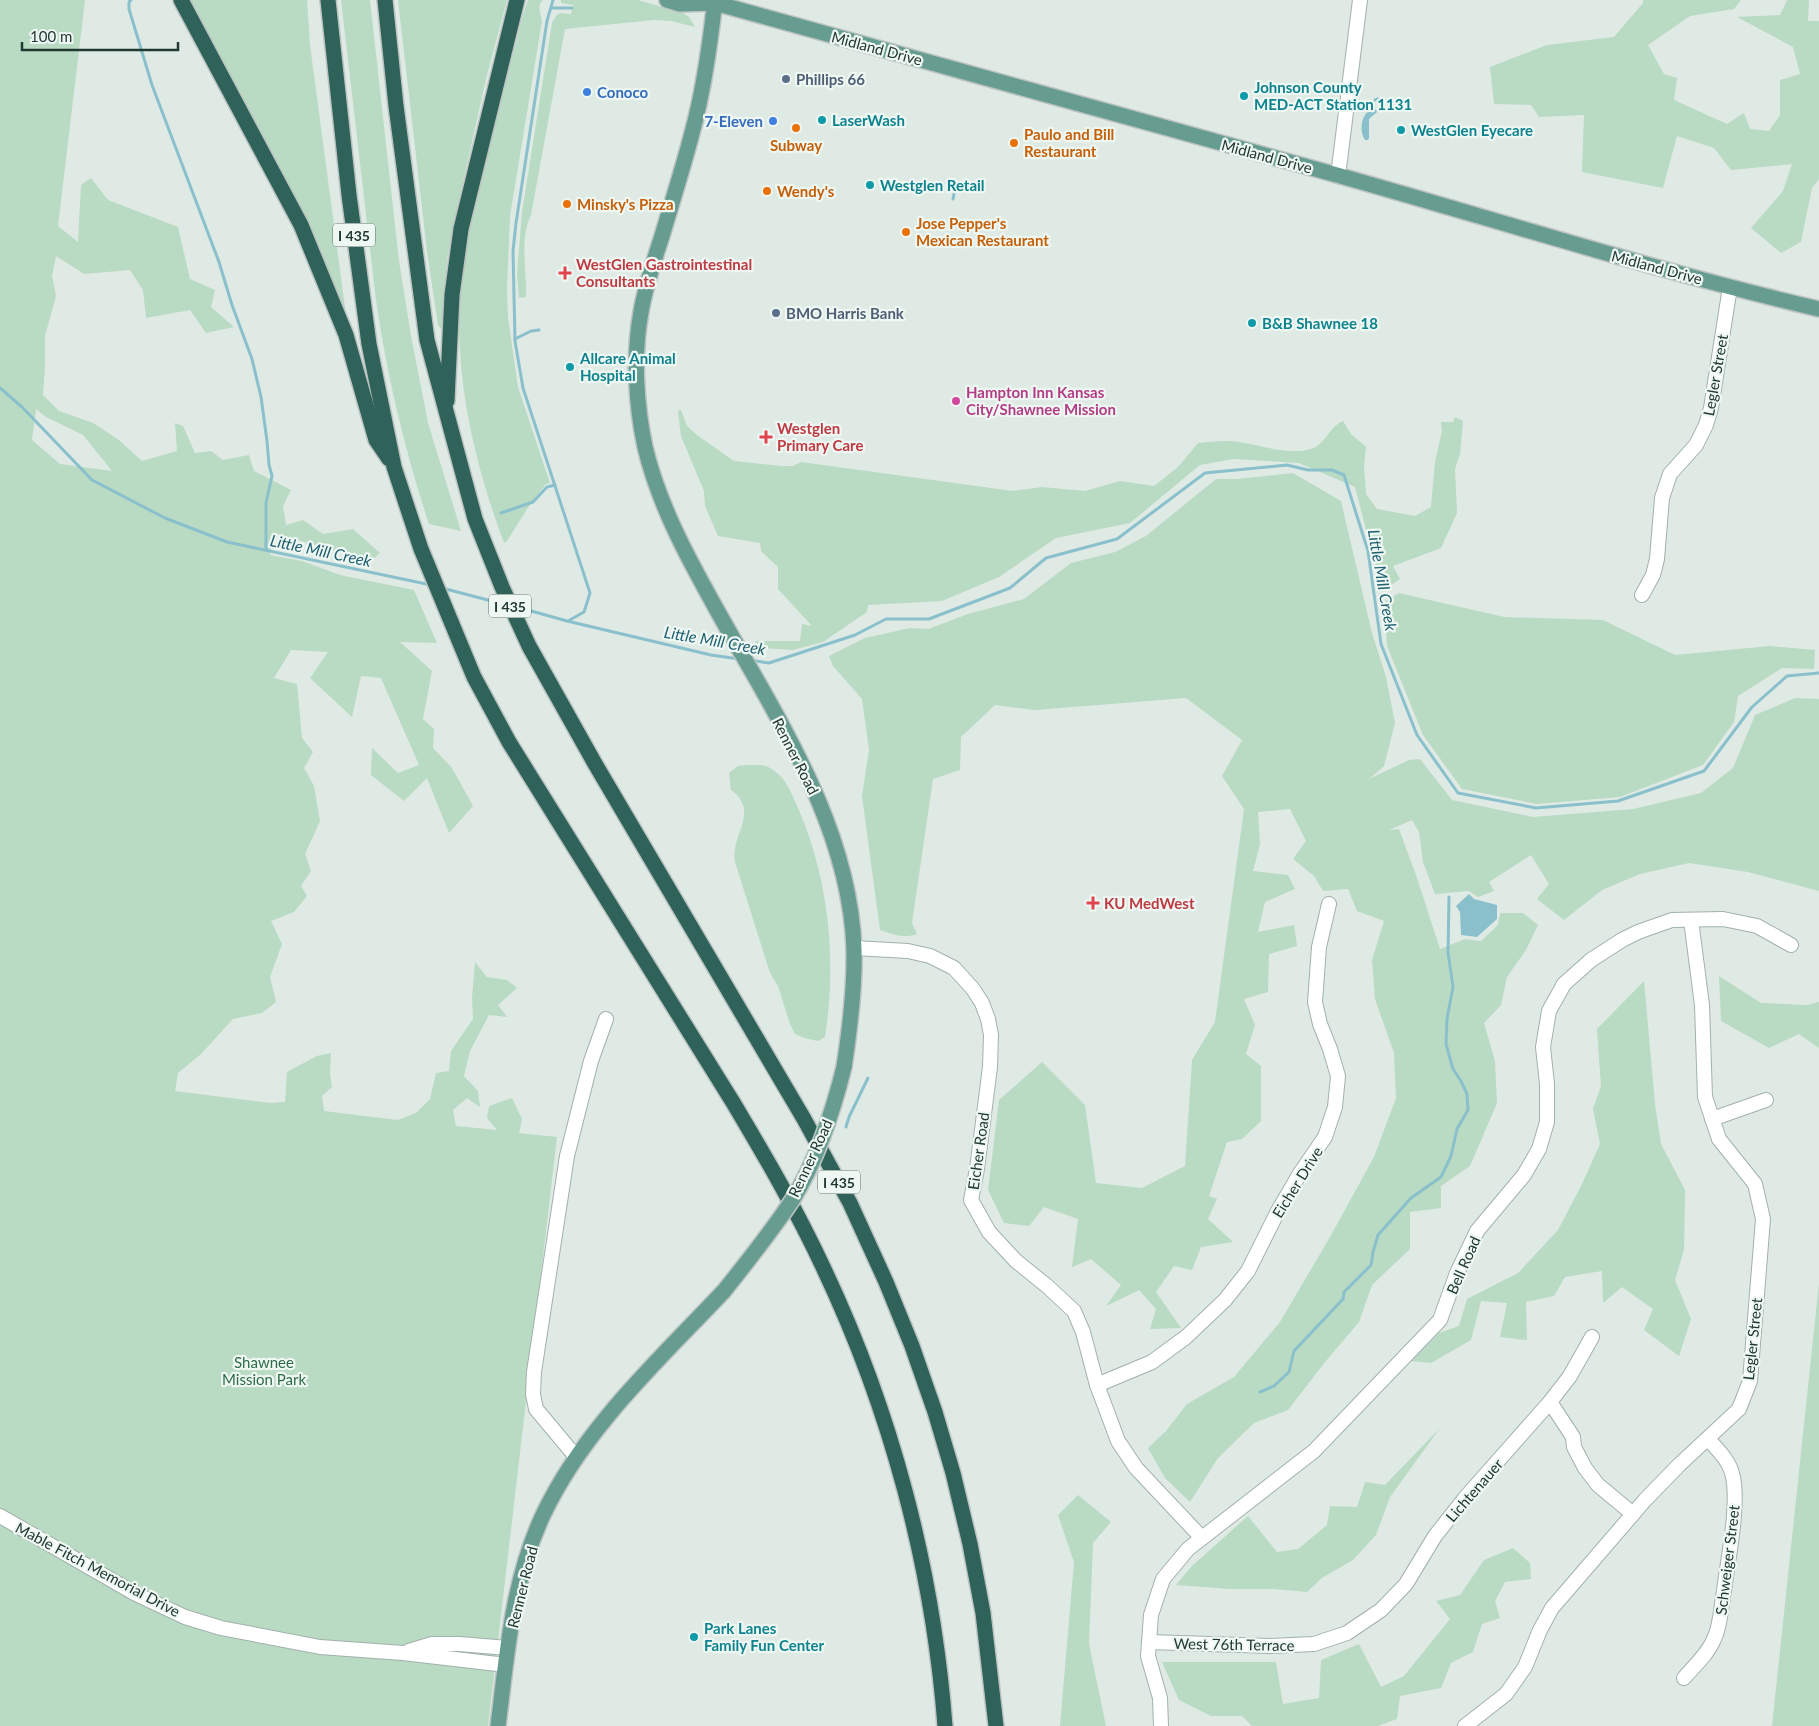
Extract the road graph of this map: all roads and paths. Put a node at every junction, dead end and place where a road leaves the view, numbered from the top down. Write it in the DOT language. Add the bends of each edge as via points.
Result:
graph roads {
  1 [pos="181,0"];
  2 [pos="328,0"];
  3 [pos="385,0"];
  4 [pos="517,0"];
  5 [pos="667,0"];
  6 [pos="1360,0"];
  7 [pos="714,1"];
  8 [pos="1338,176"];
  9 [pos="1730,287"];
  10 [pos="1819,309"];
  11 [pos="446,416"];
  12 [pos="394,467"];
  13 [pos="1642,595"];
  14 [pos="1329,904"];
  15 [pos="1692,920"];
  16 [pos="1790,945"];
  17 [pos="854,948"];
  18 [pos="606,1019"];
  19 [pos="1766,1100"];
  20 [pos="1712,1119"];
  21 [pos="1592,1337"];
  22 [pos="1097,1385"];
  23 [pos="1550,1402"];
  24 [pos="1708,1438"];
  25 [pos="577,1458"];
  26 [pos="1633,1514"];
  27 [pos="0,1516"];
  28 [pos="1202,1538"];
  29 [pos="1348,1633"];
  30 [pos="1149,1642"];
  31 [pos="508,1648"];
  32 [pos="403,1653"];
  33 [pos="506,1665"];
  34 [pos="1684,1678"];
  35 [pos="498,1726"];
  36 [pos="945,1726"];
  37 [pos="996,1726"];
  38 [pos="1161,1726"];
  39 [pos="1465,1726"];
  1 -- 12 [label="highway" via="301,225 346,335 376,440"];
  2 -- 12 [label="highway, I 435" via="362,296"];
  3 -- 11 [label="highway, I 435" via="427,340"];
  4 -- 11 [label="highway" via="461,230 452,295"];
  5 -- 7 [label="main road, Midland Drive" via="680,4"];
  6 -- 8 [label="street"];
  7 -- 8 [label="main road, Midland Drive"];
  7 -- 17 [label="main road, Renner Road" via="693,131 640,314 637,355 640,416 654,478 678,538 817,795 831,832"];
  8 -- 9 [label="main road, Midland Drive"];
  9 -- 10 [label="main road, Midland Drive"];
  9 -- 13 [label="street, Legler Street" via="1709,417 1696,445 1670,474 1662,498 1657,559 1653,576"];
  11 -- 37 [label="highway, I 435" via="475,520 529,646 804,1119 850,1204 886,1282 912,1346 953,1474 983,1613"];
  12 -- 36 [label="highway, I 435" via="431,574 474,677 509,742 734,1104 824,1268 864,1366 897,1463 923,1566"];
  14 -- 22 [label="street, Eicher Drive" via="1319,947 1315,1002 1338,1076 1335,1107 1325,1137 1295,1182 1248,1271 1225,1300 1186,1337 1152,1362"];
  15 -- 16 [label="street, Bell Road" via="1723,919 1757,926"];
  15 -- 20 [label="street, Legler Street" via="1702,1005 1705,1097"];
  15 -- 28 [label="street, Bell Road" via="1672,920 1638,932 1591,960 1564,984 1549,1011 1543,1047 1547,1122 1539,1149 1524,1175 1477,1231 1440,1320 1314,1451"];
  17 -- 22 [label="street, Eicher Road" via="908,951 936,959 964,977 982,1003 991,1034 990,1067 971,1200 989,1232 1016,1261 1074,1311"];
  17 -- 25 [label="main road, Renner Road, bridge" via="850,1029 844,1067 825,1130 794,1197 724,1291 618,1405"];
  18 -- 25 [label="street" via="579,1108 561,1187 534,1372 536,1409"];
  19 -- 20 [label="street"];
  20 -- 24 [label="street, Legler Street" via="1719,1138 1755,1184 1763,1220 1750,1381 1739,1409"];
  21 -- 23 [label="street, Lichtenauer" via="1570,1376"];
  22 -- 28 [label="street, Eicher Road" via="1118,1441 1136,1468"];
  23 -- 26 [label="street" via="1573,1437 1574,1447 1585,1468 1598,1485"];
  23 -- 29 [label="street, Lichtenauer" via="1465,1498 1435,1536 1406,1584 1382,1610"];
  24 -- 26 [label="street, Legler Street"];
  24 -- 34 [label="street, Schweiger Street" via="1733,1475 1735,1494 1731,1538 1715,1638"];
  25 -- 31 [label="main road, Renner Road" via="543,1515 534,1538 516,1599"];
  26 -- 39 [label="street, Legler Street" via="1552,1608 1517,1681 1506,1694"];
  27 -- 32 [label="street, Mable Fitch Memorial Drive" via="136,1594 185,1617 221,1628 320,1647"];
  28 -- 30 [label="street, Bell Road" via="1188,1549 1163,1579 1151,1615"];
  29 -- 30 [label="street, West 76th Terrace" via="1314,1644 1270,1646"];
  30 -- 38 [label="street, Bell Road" via="1148,1656 1160,1698"];
  31 -- 32 [label="street, Mable Fitch Memorial Drive" via="432,1644"];
  31 -- 33 [label="main road, Renner Road"];
  32 -- 33 [label="street, Mable Fitch Memorial Drive"];
  33 -- 35 [label="main road, Renner Road"];
}
